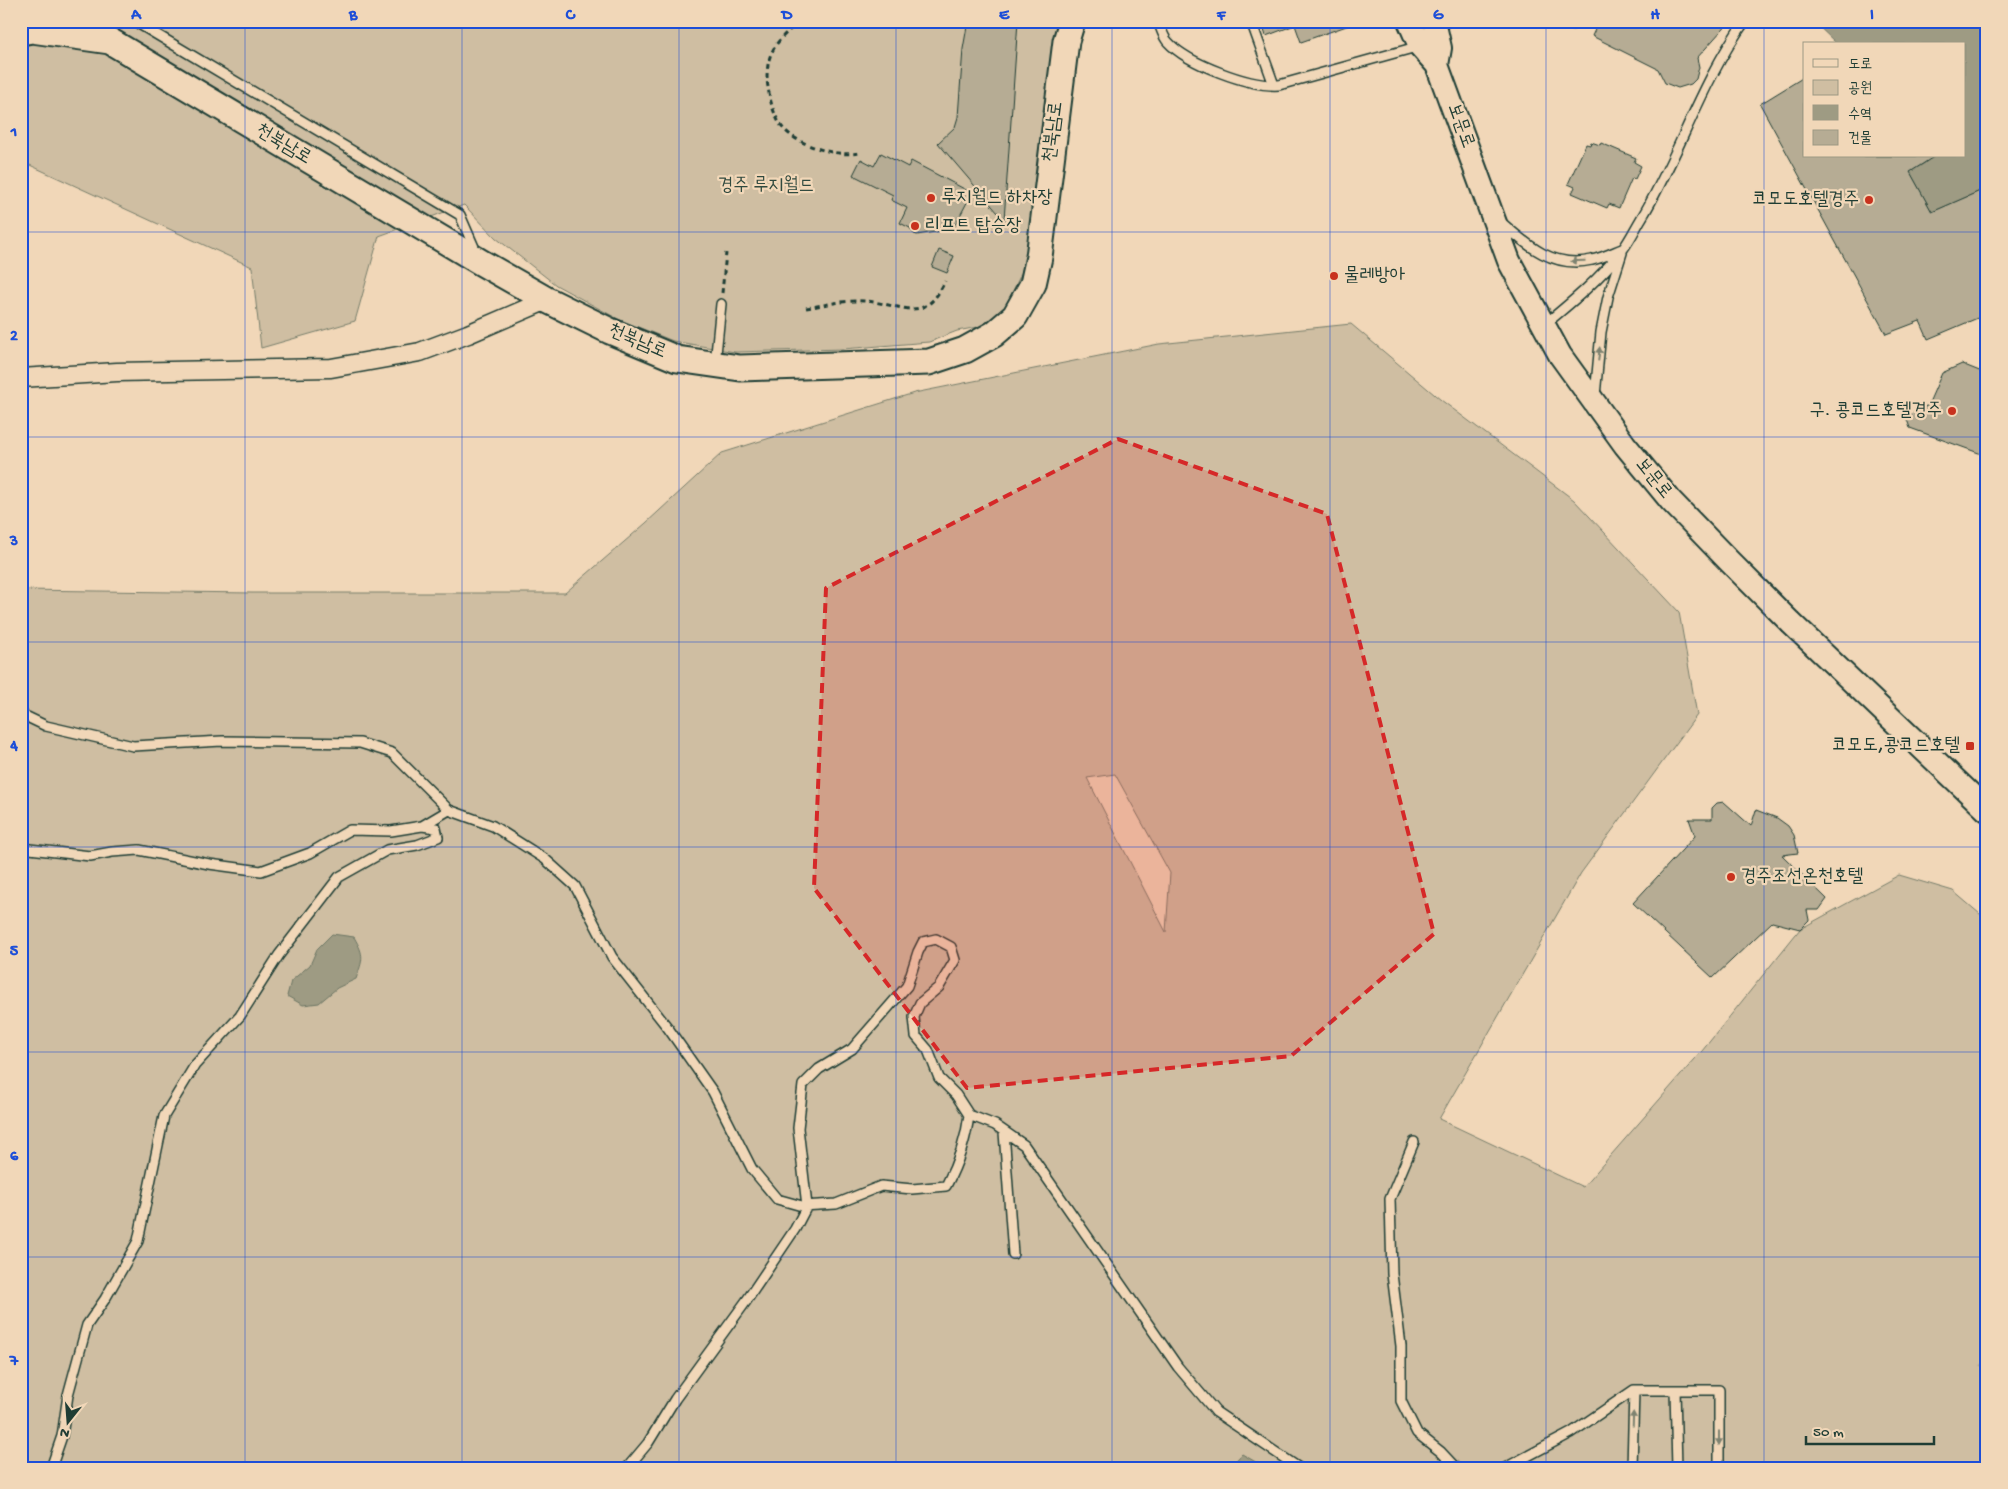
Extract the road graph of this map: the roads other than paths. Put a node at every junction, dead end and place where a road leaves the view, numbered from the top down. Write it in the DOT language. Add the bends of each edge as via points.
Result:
graph roads {
  1 [pos="78,21"];
  2 [pos="134,21"];
  3 [pos="1072,21"];
  4 [pos="1158,21"];
  5 [pos="1251,21"];
  6 [pos="1410,21"];
  7 [pos="1434,21"];
  8 [pos="1745,21"];
  9 [pos="21,32"];
  10 [pos="110,41"];
  11 [pos="1420,46"];
  12 [pos="1437,65"];
  13 [pos="1274,85"];
  14 [pos="1492,215"];
  15 [pos="1624,248"];
  16 [pos="482,263"];
  17 [pos="547,300"];
  18 [pos="721,304"];
  19 [pos="1544,325"];
  20 [pos="715,364"];
  21 [pos="21,378"];
  22 [pos="1594,402"];
  23 [pos="21,714"];
  24 [pos="449,810"];
  25 [pos="1987,810"];
  26 [pos="422,826"];
  27 [pos="21,848"];
  28 [pos="969,1115"];
  29 [pos="1004,1132"];
  30 [pos="1414,1142"];
  31 [pos="807,1206"];
  32 [pos="1013,1254"];
  33 [pos="1634,1390"];
  34 [pos="1675,1390"];
  35 [pos="51,1468"];
  36 [pos="627,1468"];
  37 [pos="1299,1468"];
  38 [pos="1456,1468"];
  39 [pos="1505,1468"];
  40 [pos="1632,1468"];
  41 [pos="1676,1468"];
  42 [pos="1718,1468"];
  1 -- 10 [label="street"];
  2 -- 16 [label="lane" via="460,215"];
  3 -- 20 [label="main road, 천북남로" via="1066,41 1039,257 1032,284 1015,316 994,334 965,350 929,362 740,368"];
  4 -- 13 [label="lane" via="1168,42 1184,56 1205,67 1250,82"];
  5 -- 13 [label="lane"];
  6 -- 11 [label="street, 보문로"];
  7 -- 12 [label="street, 보문로" via="1440,48"];
  8 -- 15 [label="lane" via="1711,79 1654,197"];
  9 -- 10 [label="main road, 천북남로" via="32,30"];
  10 -- 16 [label="main road, 천북남로"];
  11 -- 12 [label="street, 보문로"];
  11 -- 13 [label="lane"];
  12 -- 14 [label="street, 보문로"];
  15 -- 14 [label="lane, one-way" via="1593,260 1576,263 1556,260 1533,250"];
  14 -- 19 [label="street, 보문로" via="1509,261"];
  15 -- 19 [label="lane" via="1575,300"];
  22 -- 15 [label="lane, one-way" via="1604,315"];
  16 -- 17 [label="main road, 천북남로"];
  17 -- 20 [label="main road, 천북남로" via="677,359"];
  17 -- 21 [label="street" via="420,352 331,368 117,372"];
  18 -- 20 [label="lane"];
  19 -- 22 [label="street, 보문로" via="1560,355"];
  22 -- 25 [label="street, 보문로" via="1671,501 1791,623"];
  23 -- 24 [label="lane" via="46,726 133,746 222,741 360,743 392,753"];
  24 -- 26 [label="lane"];
  24 -- 31 [label="lane" via="493,826 545,858 575,886 612,957 714,1092 752,1169 777,1199"];
  26 -- 27 [label="lane" via="391,832 350,830 310,853 261,871 138,850 90,856"];
  26 -- 35 [label="lane" via="436,828 438,837 417,845 387,850 339,877 278,955 240,1016 195,1065 164,1116 138,1241 87,1325 68,1395 62,1436"];
  28 -- 29 [label="lane"];
  28 -- 31 [label="lane" via="957,1165 946,1186 912,1189 881,1186 836,1204"];
  28 -- 31 [label="lane" via="939,1078 928,1050 916,1036 914,1017 920,1003 939,987 955,960 951,947 936,939 923,942 907,986 852,1049 819,1069 803,1085 798,1128"];
  29 -- 32 [label="lane"];
  29 -- 37 [label="lane" via="1024,1145 1178,1367 1216,1412"];
  30 -- 38 [label="lane" via="1390,1199 1392,1274 1401,1346 1401,1401 1417,1433"];
  31 -- 36 [label="lane" via="747,1300 675,1399 648,1443"];
  33 -- 34 [label="lane"];
  33 -- 39 [label="lane" via="1572,1433"];
  40 -- 33 [label="lane, one-way"];
  34 -- 41 [label="lane"];
  34 -- 42 [label="lane, one-way" via="1719,1390"];
}
